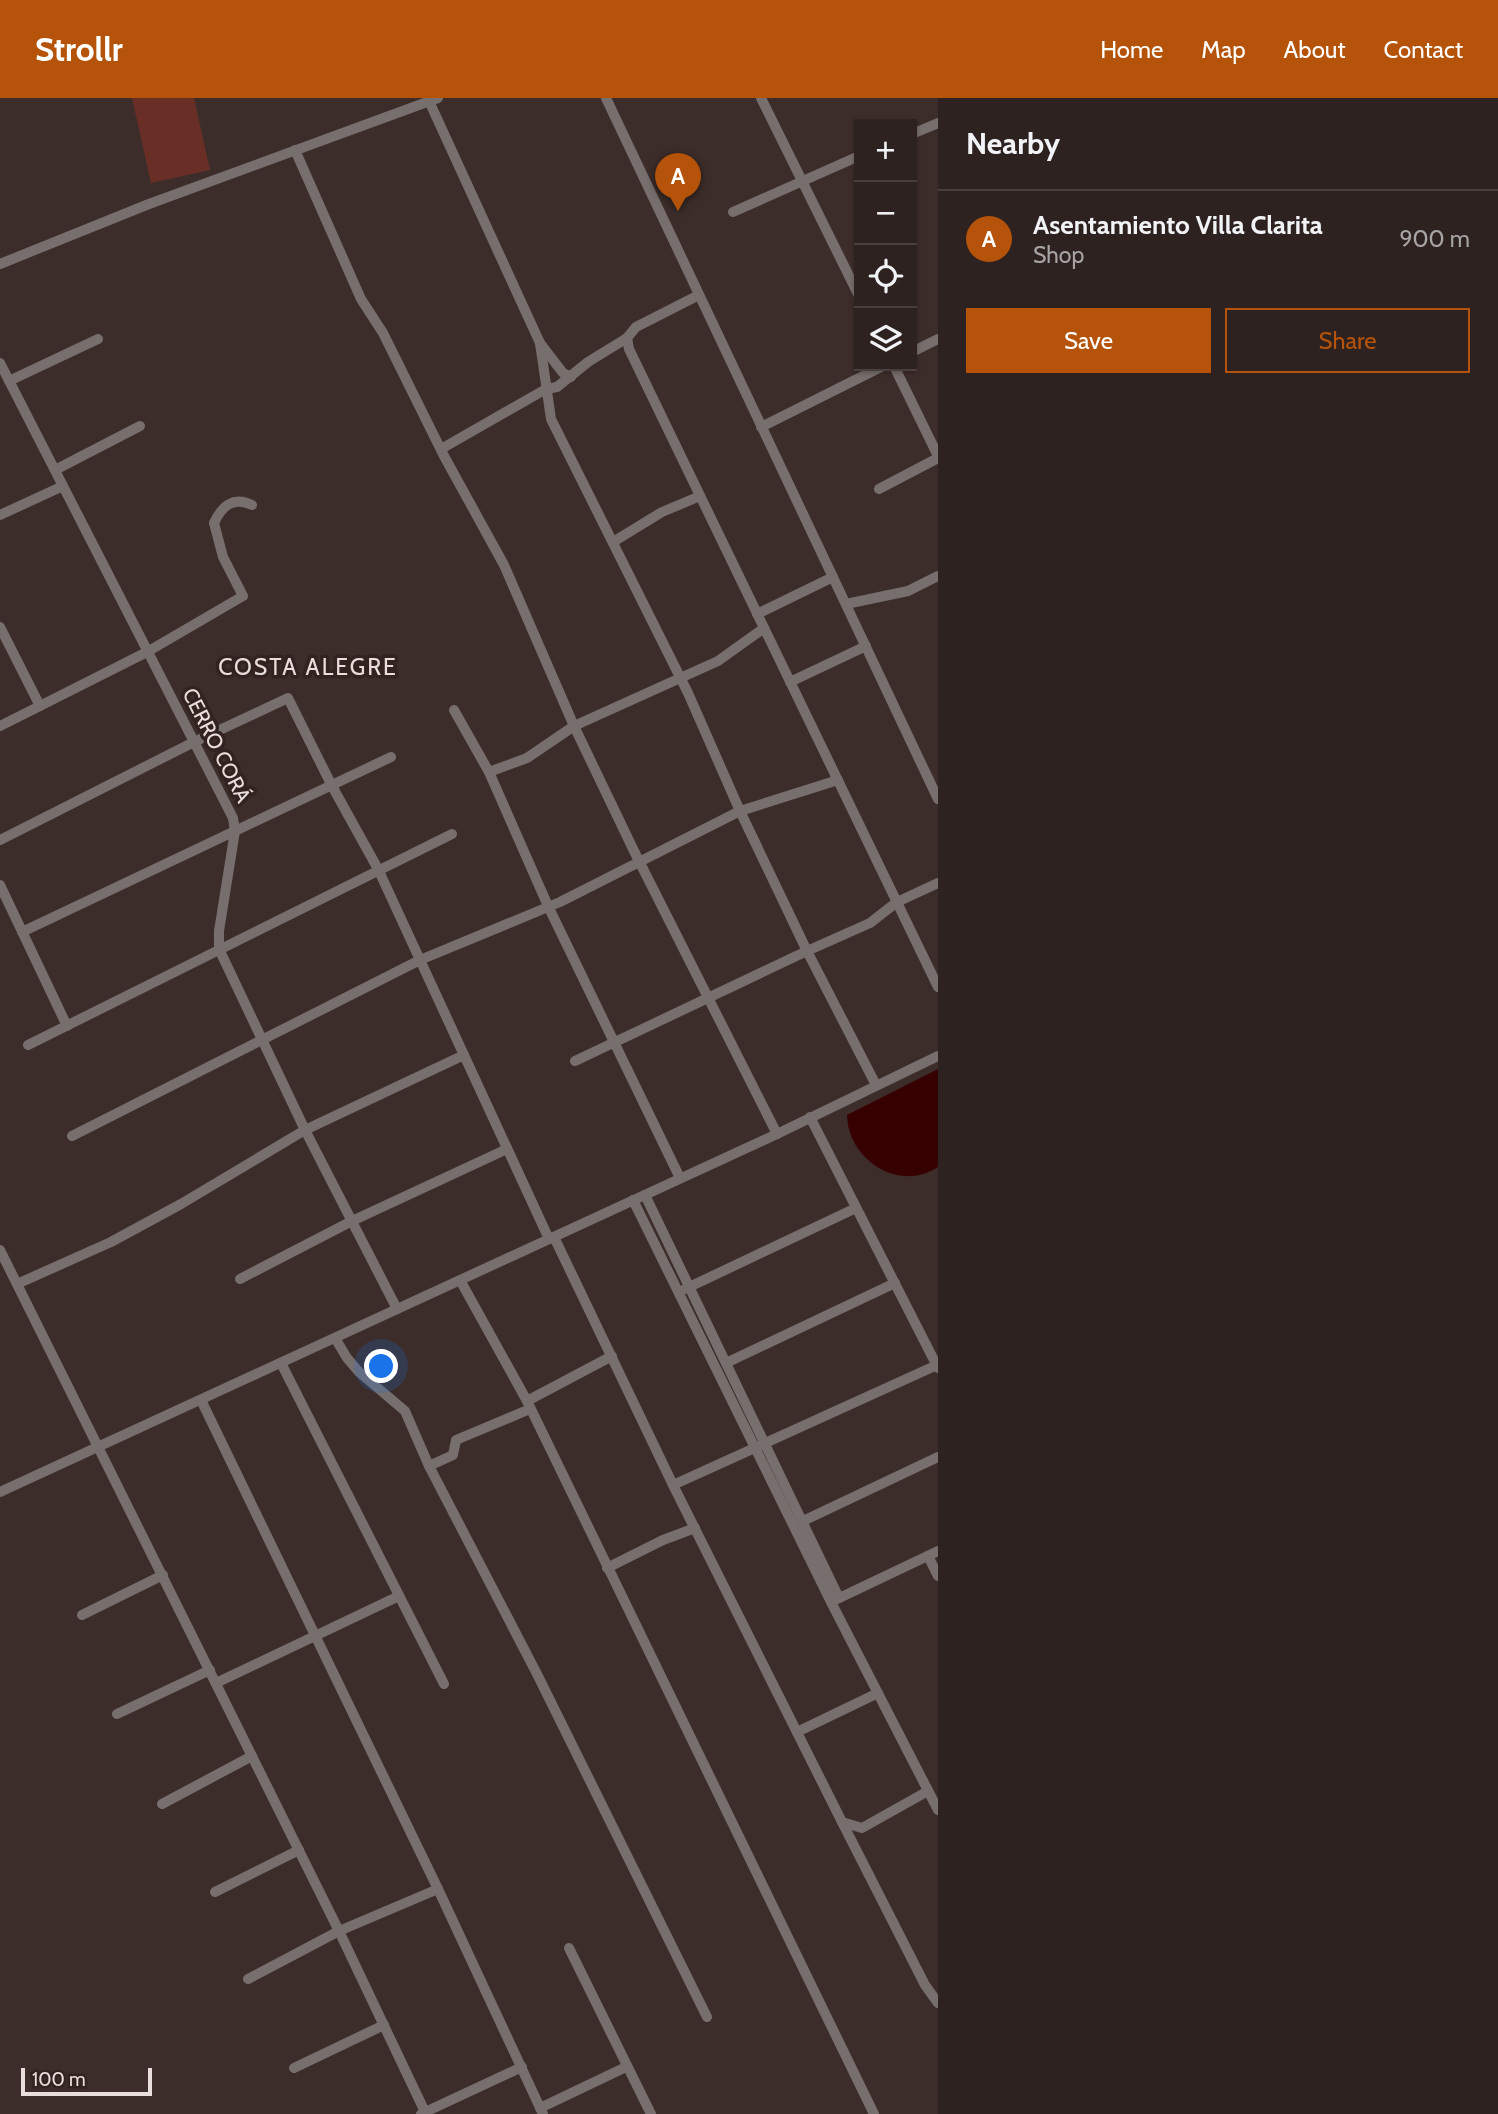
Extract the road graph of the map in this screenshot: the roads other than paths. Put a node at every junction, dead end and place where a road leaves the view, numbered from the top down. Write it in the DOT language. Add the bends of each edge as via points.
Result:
graph roads {
  1 [pos="606,98"];
  2 [pos="761,98"];
  3 [pos="433,100"];
  4 [pos="938,122"];
  5 [pos="917,132"];
  6 [pos="295,150"];
  7 [pos="854,158"];
  8 [pos="802,180"];
  9 [pos="733,212"];
  10 [pos="0,264"];
  11 [pos="854,276"];
  12 [pos="699,295"];
  13 [pos="627,338"];
  14 [pos="97,340"];
  15 [pos="938,340"];
  16 [pos="540,343"];
  17 [pos="917,350"];
  18 [pos="0,363"];
  19 [pos="873,371"];
  20 [pos="896,371"];
  21 [pos="571,377"];
  22 [pos="9,381"];
  23 [pos="545,389"];
  24 [pos="140,426"];
  25 [pos="761,427"];
  26 [pos="441,449"];
  27 [pos="938,457"];
  28 [pos="55,470"];
  29 [pos="63,486"];
  30 [pos="879,489"];
  31 [pos="700,496"];
  32 [pos="252,505"];
  33 [pos="0,515"];
  34 [pos="612,542"];
  35 [pos="938,576"];
  36 [pos="833,577"];
  37 [pos="846,604"];
  38 [pos="757,614"];
  39 [pos="0,627"];
  40 [pos="764,628"];
  41 [pos="866,646"];
  42 [pos="148,652"];
  43 [pos="680,677"];
  44 [pos="790,682"];
  45 [pos="40,706"];
  46 [pos="454,710"];
  47 [pos="0,726"];
  48 [pos="574,726"];
  49 [pos="194,742"];
  50 [pos="391,757"];
  51 [pos="489,772"];
  52 [pos="838,780"];
  53 [pos="332,786"];
  54 [pos="938,799"];
  55 [pos="740,811"];
  56 [pos="235,831"];
  57 [pos="452,834"];
  58 [pos="0,839"];
  59 [pos="639,862"];
  60 [pos="378,870"];
  61 [pos="938,883"];
  62 [pos="0,885"];
  63 [pos="897,902"];
  64 [pos="548,906"];
  65 [pos="22,932"];
  66 [pos="219,949"];
  67 [pos="807,951"];
  68 [pos="420,960"];
  69 [pos="938,987"];
  70 [pos="708,998"];
  71 [pos="66,1026"];
  72 [pos="261,1041"];
  73 [pos="614,1043"];
  74 [pos="28,1045"];
  75 [pos="464,1055"];
  76 [pos="938,1056"];
  77 [pos="575,1061"];
  78 [pos="876,1085"];
  79 [pos="810,1117"];
  80 [pos="305,1130"];
  81 [pos="778,1134"];
  82 [pos="72,1136"];
  83 [pos="507,1149"];
  84 [pos="680,1178"];
  85 [pos="645,1195"];
  86 [pos="634,1200"];
  87 [pos="856,1208"];
  88 [pos="352,1221"];
  89 [pos="552,1238"];
  90 [pos="0,1250"];
  91 [pos="240,1279"];
  92 [pos="460,1280"];
  93 [pos="895,1283"];
  94 [pos="17,1284"];
  95 [pos="684,1289"];
  96 [pos="397,1309"];
  97 [pos="335,1338"];
  98 [pos="612,1356"];
  99 [pos="281,1363"];
  100 [pos="726,1363"];
  101 [pos="937,1366"];
  102 [pos="201,1400"];
  103 [pos="528,1405"];
  104 [pos="99,1445"];
  105 [pos="760,1445"];
  106 [pos="938,1457"];
  107 [pos="429,1465"];
  108 [pos="673,1485"];
  109 [pos="0,1492"];
  110 [pos="803,1521"];
  111 [pos="695,1528"];
  112 [pos="933,1554"];
  113 [pos="607,1568"];
  114 [pos="163,1575"];
  115 [pos="938,1576"];
  116 [pos="399,1596"];
  117 [pos="835,1600"];
  118 [pos="82,1615"];
  119 [pos="316,1636"];
  120 [pos="210,1670"];
  121 [pos="216,1684"];
  122 [pos="444,1684"];
  123 [pos="878,1693"];
  124 [pos="117,1714"];
  125 [pos="797,1732"];
  126 [pos="252,1756"];
  127 [pos="928,1791"];
  128 [pos="162,1804"];
  129 [pos="938,1810"];
  130 [pos="842,1822"];
  131 [pos="299,1850"];
  132 [pos="438,1889"];
  133 [pos="215,1892"];
  134 [pos="339,1931"];
  135 [pos="569,1948"];
  136 [pos="248,1979"];
  137 [pos="938,2002"];
  138 [pos="707,2017"];
  139 [pos="384,2025"];
  140 [pos="522,2067"];
  141 [pos="626,2067"];
  142 [pos="295,2068"];
  143 [pos="542,2111"];
  144 [pos="424,2113"];
  145 [pos="651,2114"];
  146 [pos="874,2114"];
  1 -- 12 [label="street"];
  2 -- 8 [label="street"];
  3 -- 6 [label="street"];
  3 -- 16 [label="street"];
  4 -- 5 [label="street"];
  6 -- 10 [label="street"];
  6 -- 26 [label="street" via="360,299 383,333"];
  7 -- 8 [label="street"];
  8 -- 9 [label="street"];
  8 -- 11 [label="street"];
  12 -- 13 [label="street" via="636,327"];
  12 -- 25 [label="street"];
  13 -- 21 [label="street"];
  13 -- 31 [label="street"];
  14 -- 22 [label="street"];
  15 -- 17 [label="street"];
  16 -- 21 [label="street"];
  16 -- 23 [label="street"];
  18 -- 22 [label="street, CERRO CORÁ"];
  19 -- 25 [label="street"];
  20 -- 27 [label="street"];
  21 -- 23 [label="street"];
  22 -- 28 [label="street, CERRO CORÁ"];
  23 -- 26 [label="street"];
  23 -- 34 [label="street" via="551,419"];
  24 -- 28 [label="street"];
  25 -- 36 [label="street"];
  26 -- 48 [label="street" via="504,565"];
  27 -- 30 [label="street"];
  28 -- 29 [label="street, CERRO CORÁ"];
  29 -- 33 [label="street"];
  29 -- 42 [label="street, CERRO CORÁ"];
  31 -- 34 [label="street"];
  31 -- 38 [label="street"];
  32 -- 42 [label="street" via="230,503 214,523 223,557 243,596"];
  34 -- 43 [label="street"];
  35 -- 37 [label="street" via="908,591"];
  36 -- 37 [label="street"];
  36 -- 38 [label="street"];
  37 -- 41 [label="street"];
  38 -- 40 [label="street"];
  39 -- 45 [label="street"];
  40 -- 43 [label="street" via="729,655"];
  40 -- 44 [label="street"];
  41 -- 44 [label="street"];
  41 -- 54 [label="street"];
  42 -- 45 [label="street"];
  42 -- 49 [label="street, CERRO CORÁ"];
  43 -- 48 [label="street"];
  43 -- 55 [label="street"];
  44 -- 52 [label="street"];
  45 -- 47 [label="street"];
  46 -- 51 [label="street"];
  48 -- 51 [label="street" via="527,758"];
  48 -- 59 [label="street"];
  49 -- 53 [label="street" via="288,698"];
  49 -- 56 [label="street, CERRO CORÁ" via="233,818"];
  49 -- 58 [label="street"];
  50 -- 53 [label="street"];
  51 -- 64 [label="street"];
  52 -- 55 [label="street"];
  52 -- 63 [label="street"];
  53 -- 56 [label="street"];
  53 -- 60 [label="street"];
  55 -- 59 [label="street"];
  55 -- 67 [label="street"];
  56 -- 65 [label="street"];
  56 -- 66 [label="street, CERRO CORÁ"];
  57 -- 60 [label="street"];
  59 -- 64 [label="street"];
  59 -- 70 [label="street"];
  60 -- 66 [label="street"];
  60 -- 68 [label="street"];
  61 -- 63 [label="street"];
  62 -- 65 [label="street"];
  63 -- 67 [label="street" via="870,923"];
  63 -- 69 [label="street"];
  64 -- 68 [label="street"];
  64 -- 73 [label="street"];
  65 -- 71 [label="street"];
  66 -- 71 [label="street"];
  66 -- 72 [label="street, CERRO CORÁ"];
  67 -- 70 [label="street"];
  67 -- 78 [label="street"];
  68 -- 72 [label="street"];
  68 -- 75 [label="street"];
  70 -- 73 [label="street"];
  70 -- 81 [label="street"];
  71 -- 74 [label="street"];
  72 -- 80 [label="street, CERRO CORÁ"];
  72 -- 82 [label="street"];
  73 -- 77 [label="street"];
  73 -- 84 [label="street"];
  75 -- 80 [label="street"];
  75 -- 83 [label="street"];
  76 -- 78 [label="street"];
  78 -- 79 [label="street"];
  79 -- 81 [label="street"];
  79 -- 87 [label="street"];
  80 -- 88 [label="street, CERRO CORÁ"];
  80 -- 94 [label="street" via="111,1242"];
  81 -- 84 [label="street"];
  83 -- 88 [label="street"];
  83 -- 89 [label="street"];
  84 -- 85 [label="street"];
  85 -- 86 [label="street"];
  85 -- 95 [label="street"];
  86 -- 89 [label="street"];
  86 -- 95 [label="street"];
  87 -- 93 [label="street"];
  87 -- 95 [label="street"];
  88 -- 91 [label="street"];
  88 -- 96 [label="street, CERRO CORÁ"];
  89 -- 92 [label="street"];
  89 -- 98 [label="street"];
  90 -- 94 [label="street"];
  92 -- 96 [label="street"];
  92 -- 103 [label="street"];
  93 -- 100 [label="street"];
  93 -- 101 [label="street"];
  94 -- 104 [label="street"];
  95 -- 100 [label="street"];
  95 -- 105 [label="street"];
  96 -- 97 [label="street"];
  97 -- 99 [label="street"];
  97 -- 107 [label="street" via="359,1372 405,1411"];
  98 -- 103 [label="street"];
  98 -- 108 [label="street"];
  99 -- 102 [label="street"];
  99 -- 116 [label="street"];
  100 -- 105 [label="street"];
  101 -- 105 [label="street"];
  102 -- 104 [label="street"];
  102 -- 119 [label="street"];
  103 -- 107 [label="street" via="456,1440 453,1455"];
  103 -- 113 [label="street"];
  104 -- 109 [label="street"];
  104 -- 114 [label="street"];
  105 -- 108 [label="street"];
  105 -- 110 [label="street"];
  105 -- 117 [label="street"];
  106 -- 110 [label="street"];
  107 -- 138 [label="street"];
  108 -- 111 [label="street"];
  110 -- 117 [label="street"];
  111 -- 113 [label="street"];
  111 -- 125 [label="street"];
  112 -- 115 [label="street"];
  112 -- 117 [label="street"];
  113 -- 146 [label="street"];
  114 -- 118 [label="street"];
  114 -- 120 [label="street"];
  116 -- 119 [label="street"];
  116 -- 122 [label="street"];
  117 -- 123 [label="street"];
  119 -- 121 [label="street"];
  119 -- 132 [label="street"];
  120 -- 121 [label="street"];
  120 -- 124 [label="street"];
  121 -- 126 [label="street"];
  123 -- 125 [label="street"];
  123 -- 127 [label="street"];
  125 -- 130 [label="street"];
  126 -- 128 [label="street"];
  126 -- 131 [label="street"];
  127 -- 129 [label="street"];
  127 -- 130 [label="street" via="862,1828"];
  130 -- 137 [label="street"];
  131 -- 133 [label="street"];
  131 -- 134 [label="street"];
  132 -- 134 [label="street"];
  132 -- 140 [label="street"];
  134 -- 136 [label="street"];
  134 -- 139 [label="street"];
  135 -- 141 [label="street"];
  139 -- 142 [label="street"];
  139 -- 144 [label="street"];
  140 -- 143 [label="street"];
  140 -- 144 [label="street"];
  141 -- 143 [label="street"];
  141 -- 145 [label="street"];
}
